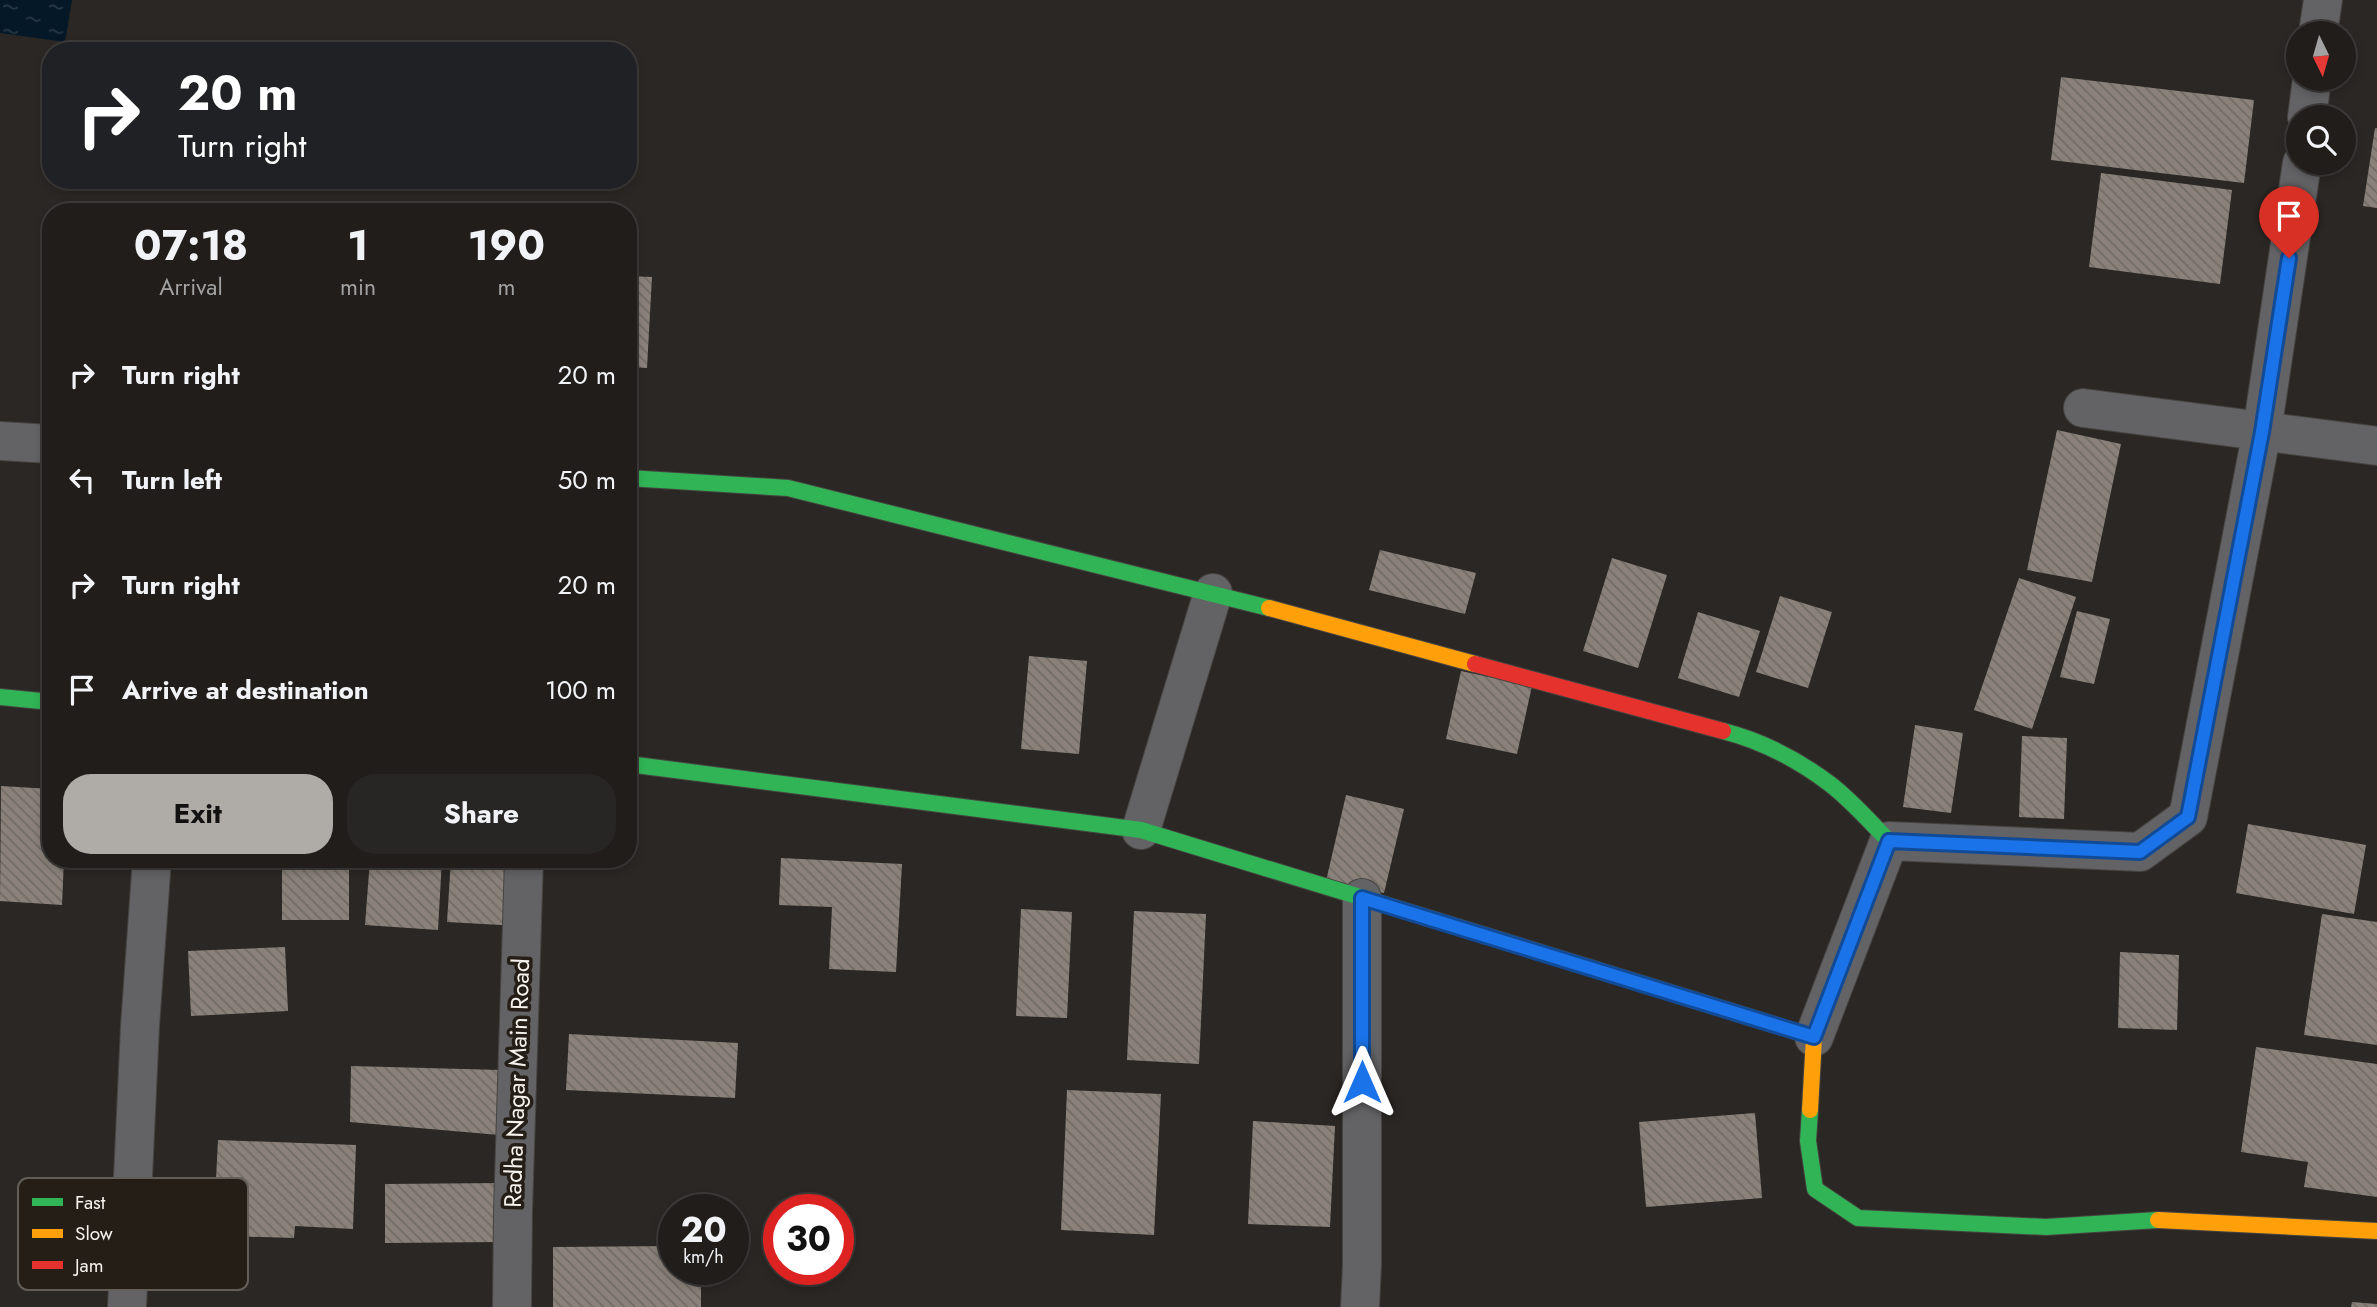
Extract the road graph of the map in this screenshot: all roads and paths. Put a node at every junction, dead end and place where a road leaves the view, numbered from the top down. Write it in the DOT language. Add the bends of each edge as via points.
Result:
graph roads {
  1 [pos="2323,0"];
  2 [pos="2320,21"];
  3 [pos="2300,175"];
  4 [pos="2083,408"];
  5 [pos="2262,432"];
  6 [pos="0,441"];
  7 [pos="42,443"];
  8 [pos="2377,446"];
  9 [pos="637,479"];
  10 [pos="1213,593"];
  11 [pos="0,697"];
  12 [pos="42,701"];
  13 [pos="637,765"];
  14 [pos="1141,830"];
  15 [pos="1889,841"];
  16 [pos="151,868"];
  17 [pos="524,868"];
  18 [pos="1362,898"];
  19 [pos="1814,1037"];
  20 [pos="133,1178"];
  21 [pos="2377,1231"];
  22 [pos="512,1307"];
  23 [pos="1360,1307"];
  1 -- 2 [label="street"];
  3 -- 5 [label="street"];
  4 -- 5 [label="street"];
  5 -- 8 [label="street"];
  5 -- 15 [label="street" via="2188,817 2140,852"];
  6 -- 7 [label="street"];
  9 -- 10 [label="street" via="788,488"];
  10 -- 14 [label="street"];
  10 -- 15 [label="street" via="1752,739 1832,785"];
  11 -- 12 [label="street"];
  13 -- 14 [label="street"];
  14 -- 18 [label="street"];
  15 -- 19 [label="street"];
  16 -- 20 [label="street"];
  17 -- 22 [label="street, Radha Nagar Main Road"];
  18 -- 19 [label="street"];
  18 -- 23 [label="street"];
  19 -- 21 [label="street" via="1808,1141 1815,1189 1858,1218 2046,1227 2165,1220"];
}
